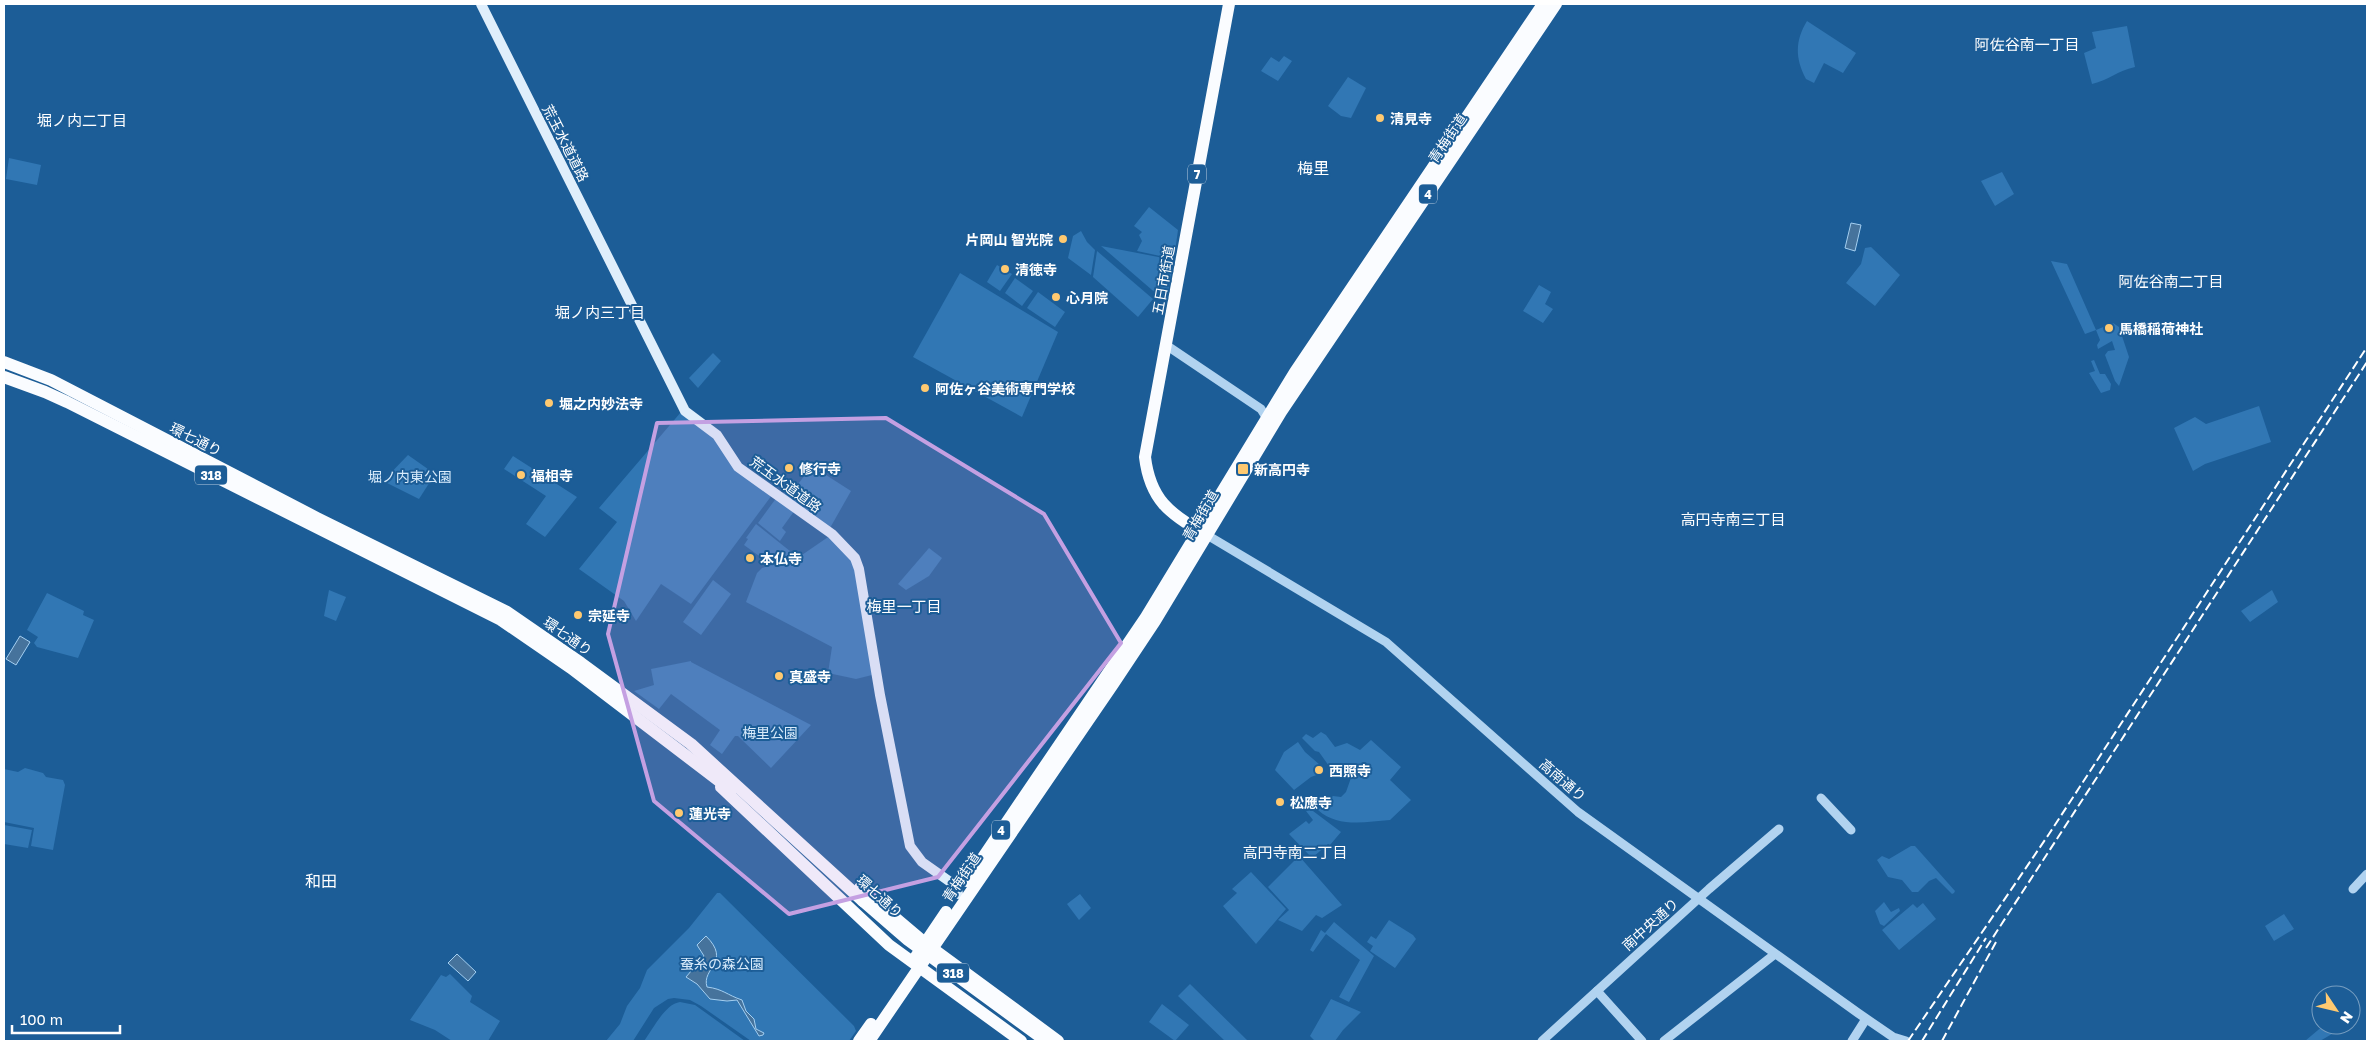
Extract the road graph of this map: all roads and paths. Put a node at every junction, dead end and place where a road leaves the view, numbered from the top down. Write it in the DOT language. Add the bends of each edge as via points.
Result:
graph roads {
  1 [pos="481,4"];
  2 [pos="1229,4"];
  3 [pos="1544,4"];
  4 [pos="1556,4"];
  5 [pos="1166,345"];
  6 [pos="4,362"];
  7 [pos="4,377"];
  8 [pos="1269,422"];
  9 [pos="1203,532"];
  10 [pos="701,760"];
  11 [pos="1821,798"];
  12 [pos="1779,829"];
  13 [pos="1851,830"];
  14 [pos="2367,874"];
  15 [pos="2352,889"];
  16 [pos="958,894"];
  17 [pos="1698,899"];
  18 [pos="861,904"];
  19 [pos="906,928"];
  20 [pos="928,946"];
  21 [pos="891,947"];
  22 [pos="1775,954"];
  23 [pos="955,964"];
  24 [pos="915,966"];
  25 [pos="941,984"];
  26 [pos="1597,991"];
  27 [pos="1866,1019"];
  28 [pos="859,1041"];
  29 [pos="869,1041"];
  30 [pos="1021,1041"];
  31 [pos="1034,1041"];
  32 [pos="1046,1041"];
  33 [pos="1058,1041"];
  34 [pos="1542,1041"];
  35 [pos="1642,1041"];
  36 [pos="1664,1041"];
  37 [pos="1852,1041"];
  38 [pos="1906,1041"];
  1 -- 16 [label="main road, 荒玉水道道路" via="685,411 717,435 738,467 832,534 855,558 910,846 922,862 956,886"];
  2 -- 5 [label="main road, 五日市街道 / 7"];
  3 -- 8 [label="main road, 青梅街道 / 4"];
  4 -- 8 [label="main road, 青梅街道 / 4"];
  5 -- 8 [label="street" via="1261,410"];
  5 -- 9 [label="main road, 五日市街道 / 7" via="1145,457 1147,470 1159,500 1175,515"];
  6 -- 10 [label="main road, 環七通り / 318" via="51,380 317,518 500,608 581,663"];
  7 -- 10 [label="main road, 環七通り / 318" via="67,402 502,620"];
  8 -- 9 [label="main road, 青梅街道 / 4"];
  9 -- 16 [label="main road, 青梅街道 / 4"];
  9 -- 17 [label="street, 高南通り" via="1386,642 1578,812"];
  9 -- 20 [label="main road, 青梅街道 / 4" via="1113,684"];
  10 -- 18 [label="main road, 環七通り / 318"];
  10 -- 19 [label="main road" via="732,770"];
  10 -- 21 [label="main road" via="749,815"];
  11 -- 13 [label="street"];
  12 -- 17 [label="street, 南中央通り"];
  14 -- 15 [label="street"];
  16 -- 20 [label="main road, 青梅街道 / 4"];
  17 -- 22 [label="street, 高南通り"];
  17 -- 26 [label="street, 南中央通り"];
  18 -- 31 [label="main road, 環七通り / 318" via="904,946"];
  18 -- 32 [label="main road, 環七通り / 318, bridge"];
  19 -- 20 [label="main road"];
  19 -- 21 [label="main road"];
  20 -- 23 [label="main road"];
  20 -- 24 [label="main road, 青梅街道 / 4"];
  21 -- 24 [label="main road"];
  22 -- 27 [label="street, 高南通り"];
  22 -- 36 [label="street"];
  23 -- 25 [label="main road"];
  23 -- 33 [label="main road"];
  24 -- 25 [label="main road"];
  24 -- 28 [label="main road, 青梅街道 / 4"];
  24 -- 29 [label="main road, 青梅街道 / 4"];
  25 -- 30 [label="main road"];
  26 -- 34 [label="street, 南中央通り"];
  26 -- 35 [label="street"];
  27 -- 37 [label="street"];
  27 -- 38 [label="street, 高南通り" via="1893,1038"];
}
